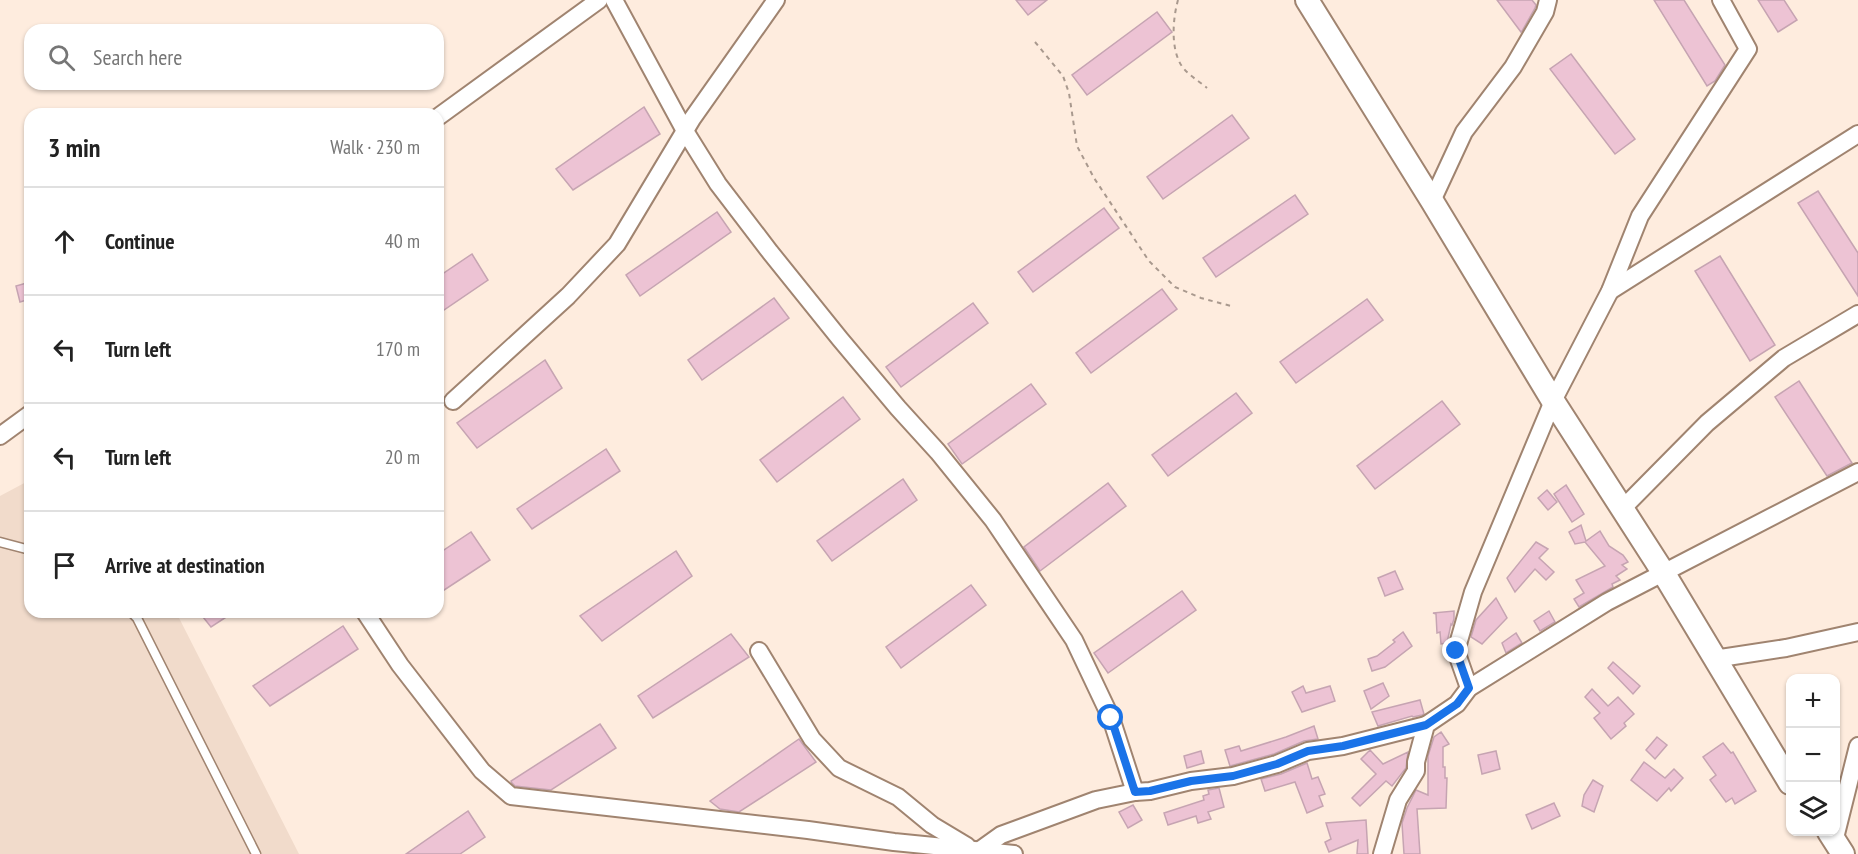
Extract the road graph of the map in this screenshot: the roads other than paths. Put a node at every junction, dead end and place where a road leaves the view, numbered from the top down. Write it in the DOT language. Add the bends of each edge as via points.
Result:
graph roads {
  1 [pos="598,0"];
  2 [pos="614,0"];
  3 [pos="776,0"];
  4 [pos="1307,0"];
  5 [pos="1548,0"];
  6 [pos="1721,0"];
  7 [pos="444,113"];
  8 [pos="685,131"];
  9 [pos="1858,134"];
  10 [pos="1432,201"];
  11 [pos="1610,291"];
  12 [pos="1858,314"];
  13 [pos="453,401"];
  14 [pos="1553,401"];
  15 [pos="24,418"];
  16 [pos="0,436"];
  17 [pos="1858,472"];
  18 [pos="1623,508"];
  19 [pos="0,542"];
  20 [pos="24,548"];
  21 [pos="1663,572"];
  22 [pos="137,618"];
  23 [pos="369,618"];
  24 [pos="1858,632"];
  25 [pos="759,651"];
  26 [pos="1714,659"];
  27 [pos="1469,688"];
  28 [pos="1426,725"];
  29 [pos="1858,746"];
  30 [pos="1790,782"];
  31 [pos="1135,792"];
  32 [pos="1836,841"];
  33 [pos="975,849"];
  34 [pos="256,854"];
  35 [pos="1014,854"];
  36 [pos="1382,854"];
  1 -- 7 [label="street"];
  2 -- 8 [label="street"];
  3 -- 8 [label="street"];
  4 -- 10 [label="main road"];
  5 -- 10 [label="street" via="1513,67 1464,132"];
  6 -- 11 [label="street" via="1748,49 1640,216"];
  8 -- 13 [label="street" via="617,244 568,296"];
  8 -- 31 [label="street" via="718,184 770,252 993,520 1074,640 1111,718"];
  9 -- 11 [label="street"];
  10 -- 14 [label="main road"];
  11 -- 14 [label="street"];
  12 -- 18 [label="street" via="1784,358 1707,423"];
  14 -- 18 [label="main road"];
  14 -- 27 [label="street" via="1473,592 1456,651"];
  15 -- 16 [label="street"];
  17 -- 21 [label="street"];
  18 -- 21 [label="main road"];
  19 -- 20 [label="lane"];
  21 -- 26 [label="main road"];
  21 -- 27 [label="street"];
  22 -- 34 [label="lane"];
  23 -- 33 [label="street" via="482,771 511,796"];
  24 -- 26 [label="street"];
  25 -- 33 [label="street" via="812,739 839,768 898,797 932,825"];
  26 -- 30 [label="main road"];
  27 -- 28 [label="street" via="1457,704"];
  28 -- 31 [label="street" via="1308,751 1233,776"];
  28 -- 36 [label="street" via="1416,771 1398,800"];
  29 -- 32 [label="street"];
  31 -- 33 [label="street" via="1096,800 1000,835"];
  33 -- 35 [label="street"];
}
